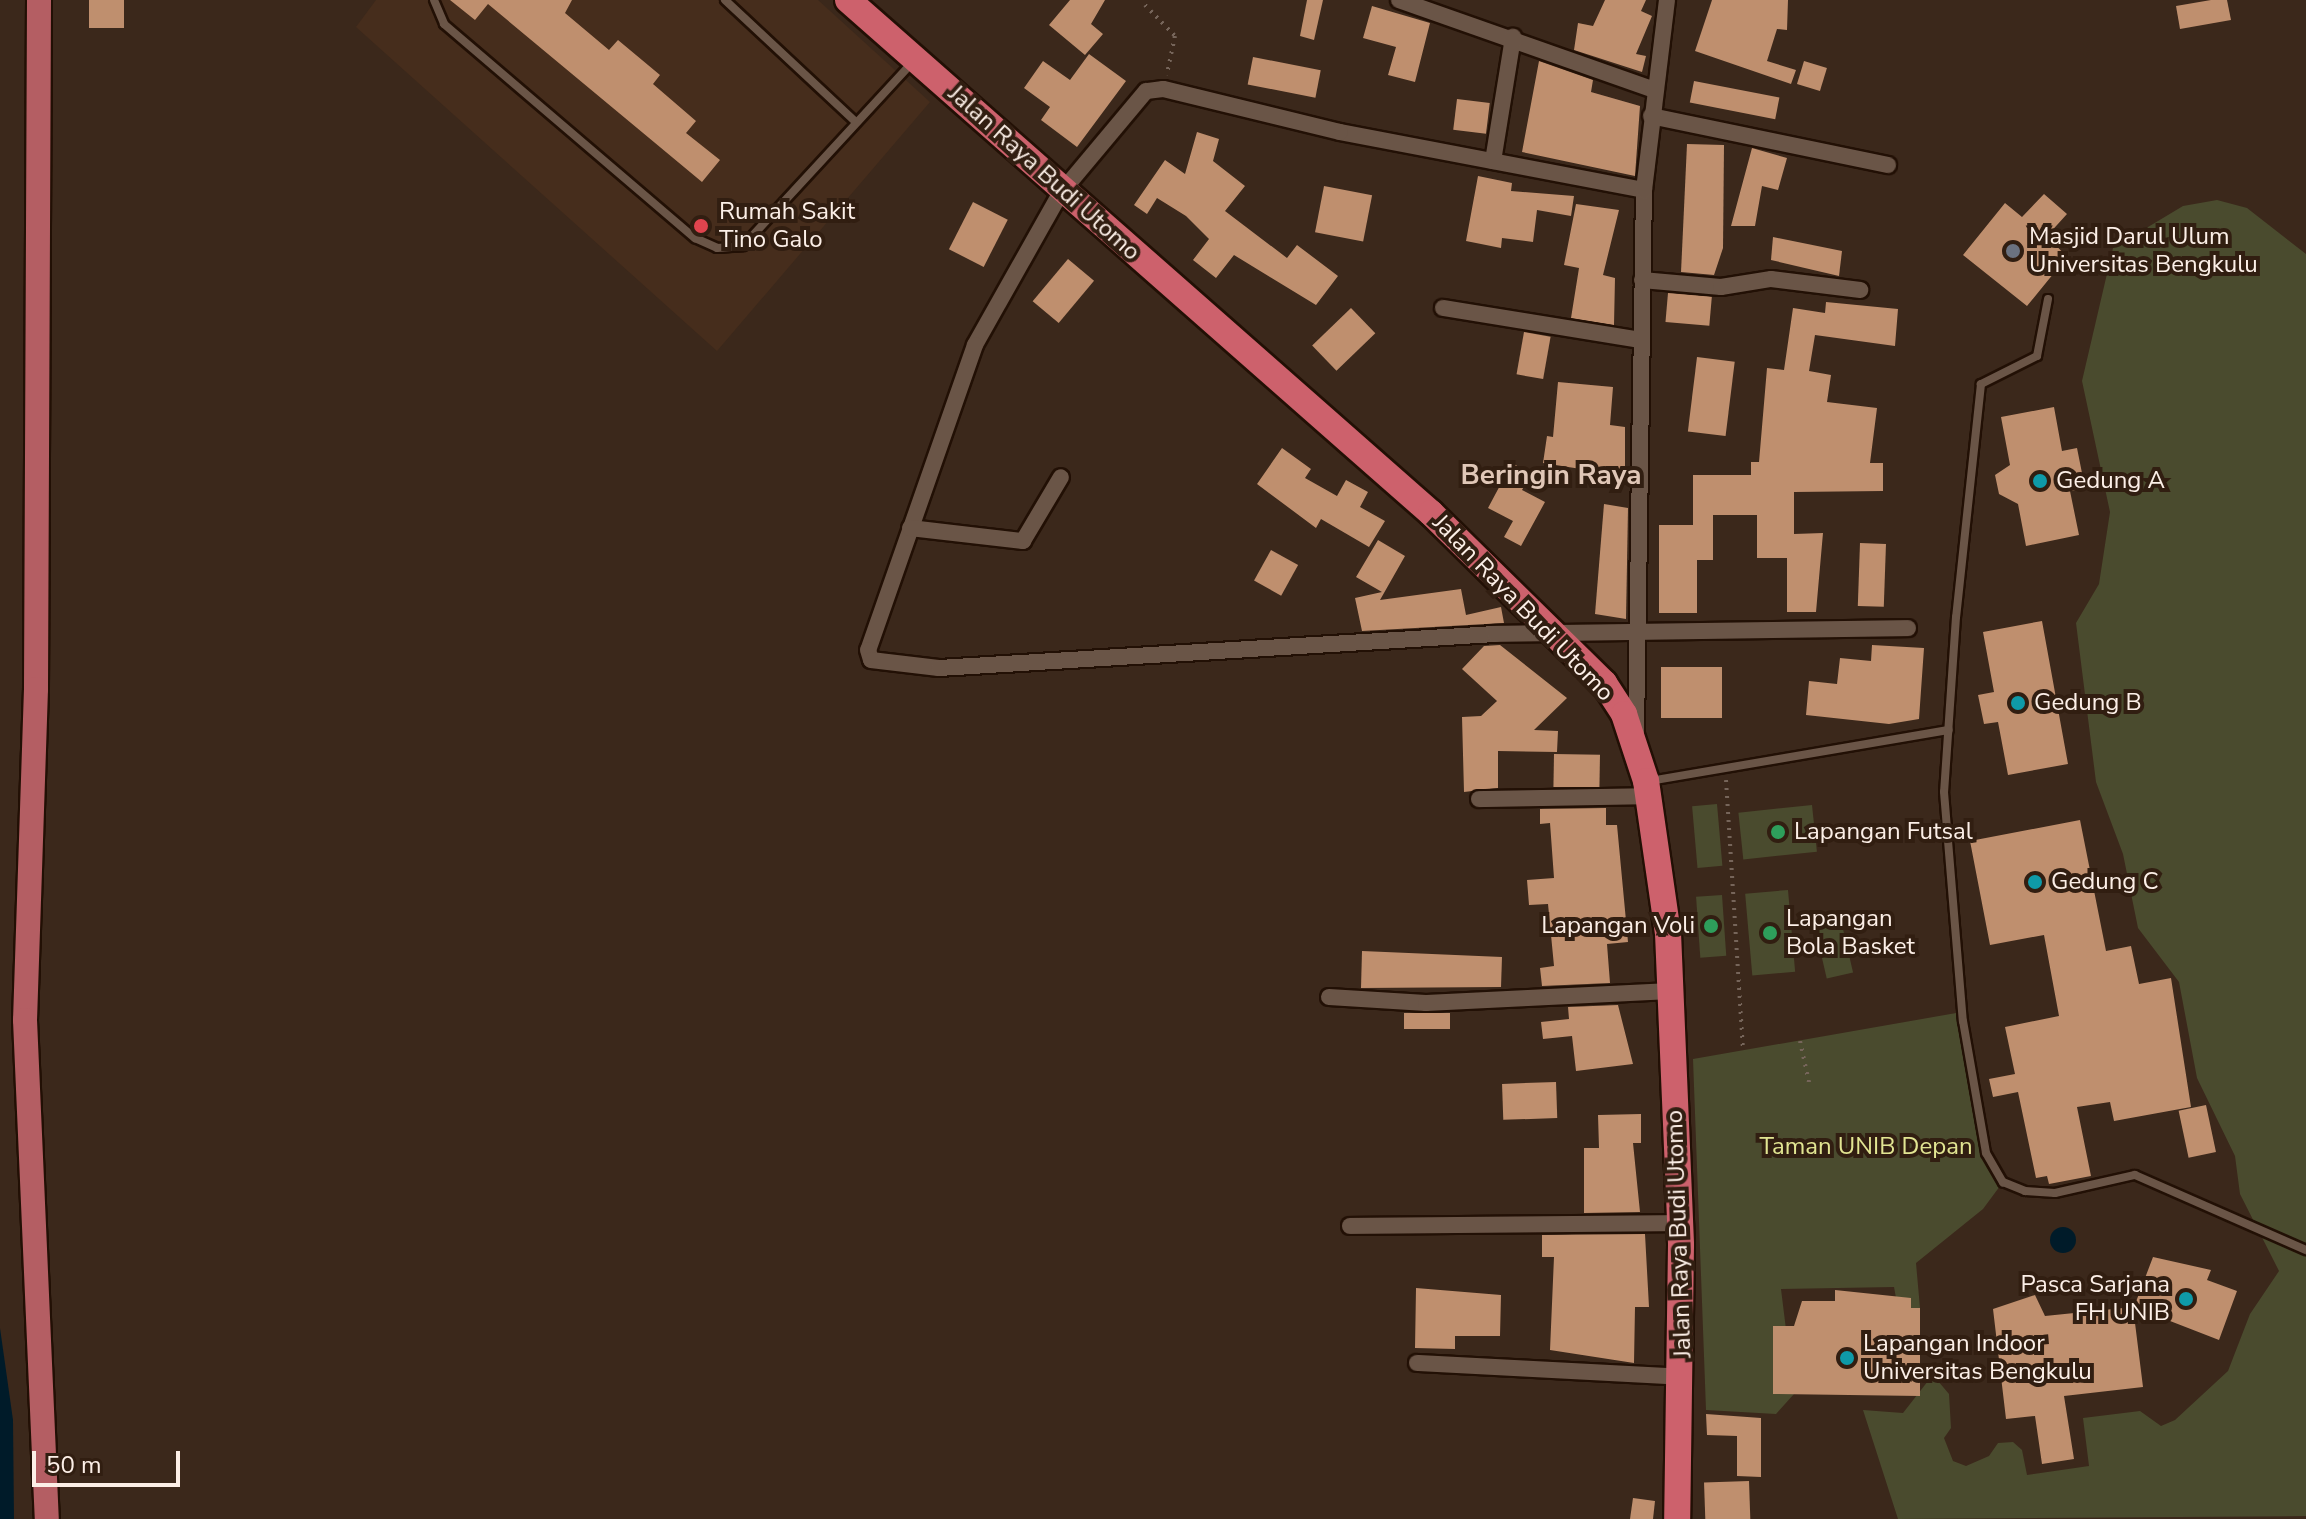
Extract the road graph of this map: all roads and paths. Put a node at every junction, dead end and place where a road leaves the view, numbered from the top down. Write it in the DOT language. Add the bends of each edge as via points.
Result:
graph roads {
  1 [pos="39,0"];
  2 [pos="434,0"];
  3 [pos="725,0"];
  4 [pos="848,0"];
  5 [pos="1399,0"];
  6 [pos="1667,0"];
  7 [pos="1145,5"];
  8 [pos="1513,37"];
  9 [pos="917,57"];
  10 [pos="1163,89"];
  11 [pos="1654,90"];
  12 [pos="1651,116"];
  13 [pos="856,122"];
  14 [pos="1493,161"];
  15 [pos="1888,165"];
  16 [pos="1644,190"];
  17 [pos="1060,194"];
  18 [pos="1642,280"];
  19 [pos="1860,290"];
  20 [pos="2048,299"];
  21 [pos="1443,308"];
  22 [pos="1640,340"];
  23 [pos="1061,477"];
  24 [pos="910,528"];
  25 [pos="1908,628"];
  26 [pos="1639,632"];
  27 [pos="1551,634"];
  28 [pos="1949,730"];
  29 [pos="1636,742"];
  30 [pos="1725,770"];
  31 [pos="1648,789"];
  32 [pos="1479,799"];
  33 [pos="1671,991"];
  34 [pos="1329,997"];
  35 [pos="1800,1041"];
  36 [pos="1743,1050"];
  37 [pos="1810,1087"];
  38 [pos="1681,1223"];
  39 [pos="1350,1226"];
  40 [pos="2306,1250"];
  41 [pos="1417,1363"];
  42 [pos="1683,1377"];
  43 [pos="47,1519"];
  44 [pos="1677,1519"];
  1 -- 43 [label="main road" via="36,689 25,1020"];
  2 -- 13 [label="lane" via="444,24 695,238 717,248 743,246"];
  3 -- 13 [label="lane"];
  4 -- 9 [label="highway, Jalan Raya Budi Utomo"];
  5 -- 8 [label="street"];
  6 -- 11 [label="street"];
  7 -- 10 [label="path" via="1175,36"];
  8 -- 11 [label="street"];
  8 -- 14 [label="street"];
  9 -- 13 [label="lane"];
  9 -- 17 [label="highway, Jalan Raya Budi Utomo"];
  10 -- 14 [label="street"];
  10 -- 17 [label="street" via="1133,101"];
  11 -- 12 [label="street"];
  12 -- 15 [label="street"];
  12 -- 16 [label="street"];
  14 -- 16 [label="street"];
  16 -- 18 [label="street"];
  17 -- 24 [label="street" via="975,345"];
  17 -- 27 [label="highway, Jalan Raya Budi Utomo" via="1324,417"];
  18 -- 19 [label="street" via="1721,287 1771,279"];
  18 -- 22 [label="street"];
  20 -- 28 [label="lane" via="2037,356 1981,384"];
  21 -- 22 [label="street"];
  22 -- 26 [label="street"];
  23 -- 24 [label="street" via="1023,541"];
  24 -- 27 [label="street" via="868,650 880,666"];
  25 -- 26 [label="street"];
  26 -- 27 [label="street"];
  26 -- 29 [label="street"];
  27 -- 29 [label="highway, Jalan Raya Budi Utomo" via="1604,683"];
  28 -- 30 [label="lane"];
  28 -- 40 [label="lane" via="1944,792 1963,1021 1992,1167 2003,1182 2040,1192 2124,1175 2156,1180"];
  29 -- 31 [label="highway, Jalan Raya Budi Utomo"];
  30 -- 31 [label="lane"];
  30 -- 36 [label="path"];
  31 -- 32 [label="street"];
  31 -- 33 [label="highway, Jalan Raya Budi Utomo" via="1664,877"];
  33 -- 34 [label="street" via="1426,1003"];
  33 -- 38 [label="highway, Jalan Raya Budi Utomo"];
  35 -- 37 [label="path"];
  38 -- 39 [label="street"];
  38 -- 42 [label="highway, Jalan Raya Budi Utomo"];
  41 -- 42 [label="street"];
  42 -- 44 [label="highway, Jalan Raya Budi Utomo"];
}
